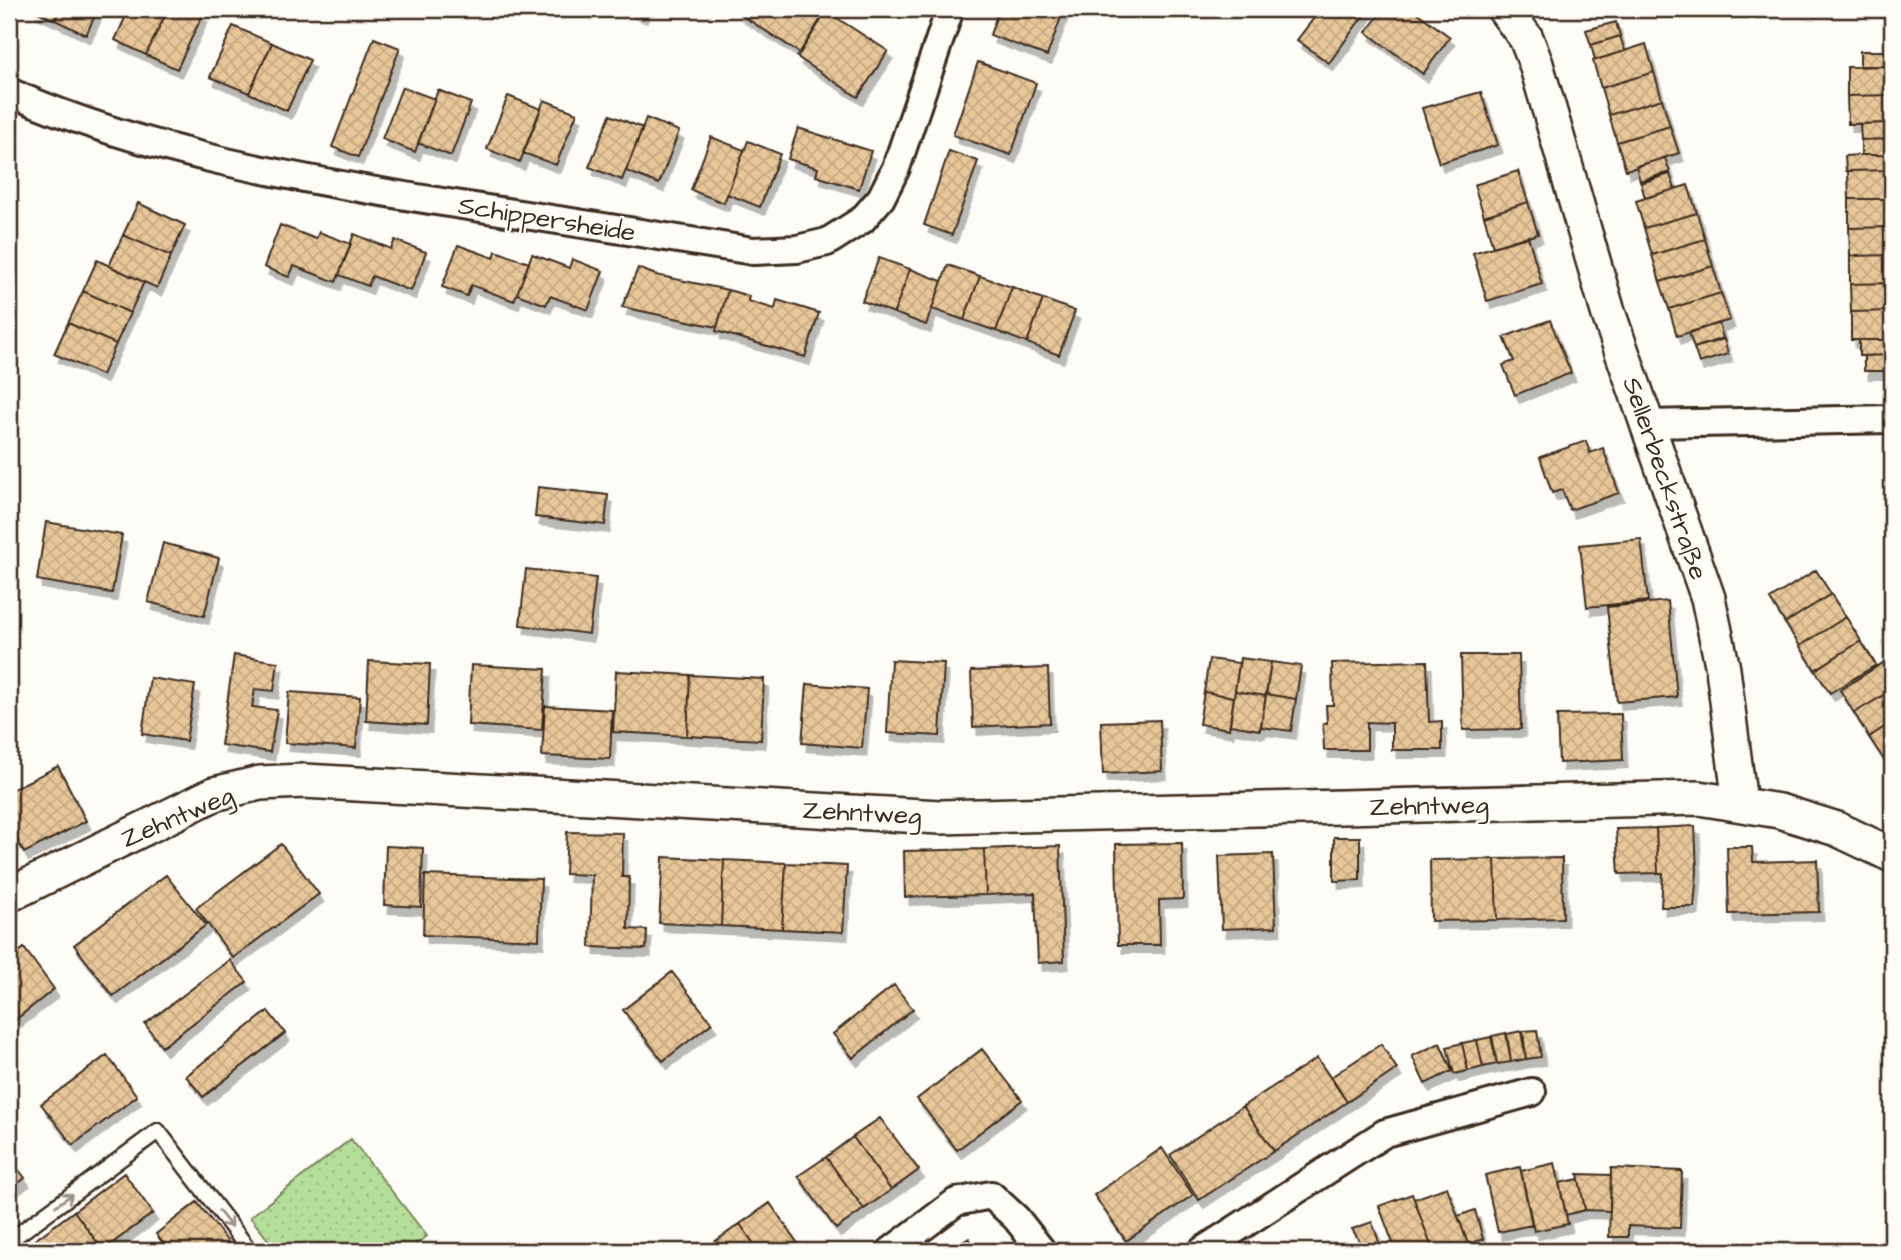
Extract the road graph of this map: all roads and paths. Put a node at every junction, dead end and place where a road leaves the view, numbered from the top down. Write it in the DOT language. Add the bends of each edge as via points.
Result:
graph roads {
  1 [pos="950,9"];
  2 [pos="1509,11"];
  3 [pos="9,92"];
  4 [pos="1892,419"];
  5 [pos="1647,424"];
  6 [pos="1740,804"];
  7 [pos="1892,855"];
  8 [pos="9,895"];
  9 [pos="1532,1092"];
  10 [pos="9,1241"];
  11 [pos="250,1251"];
  12 [pos="891,1251"];
  13 [pos="1042,1251"];
  14 [pos="1202,1251"];
  1 -- 3 [label="street, Schippersheide" via="896,168 881,198 862,220 827,242 797,249 753,251 317,182 200,156"];
  2 -- 5 [label="street, Sellerbeckstraße" via="1536,64 1608,312"];
  4 -- 5 [label="street"];
  5 -- 6 [label="street, Sellerbeckstraße" via="1708,598 1723,669"];
  6 -- 7 [label="street" via="1837,829"];
  6 -- 8 [label="street, Zehntweg" via="1685,799 940,817 318,781 260,783 214,794"];
  9 -- 14 [label="street" via="1385,1133"];
  10 -- 11 [label="lane, one-way" via="158,1131"];
  12 -- 13 [label="street" via="956,1202 991,1195 1016,1217"];
}
